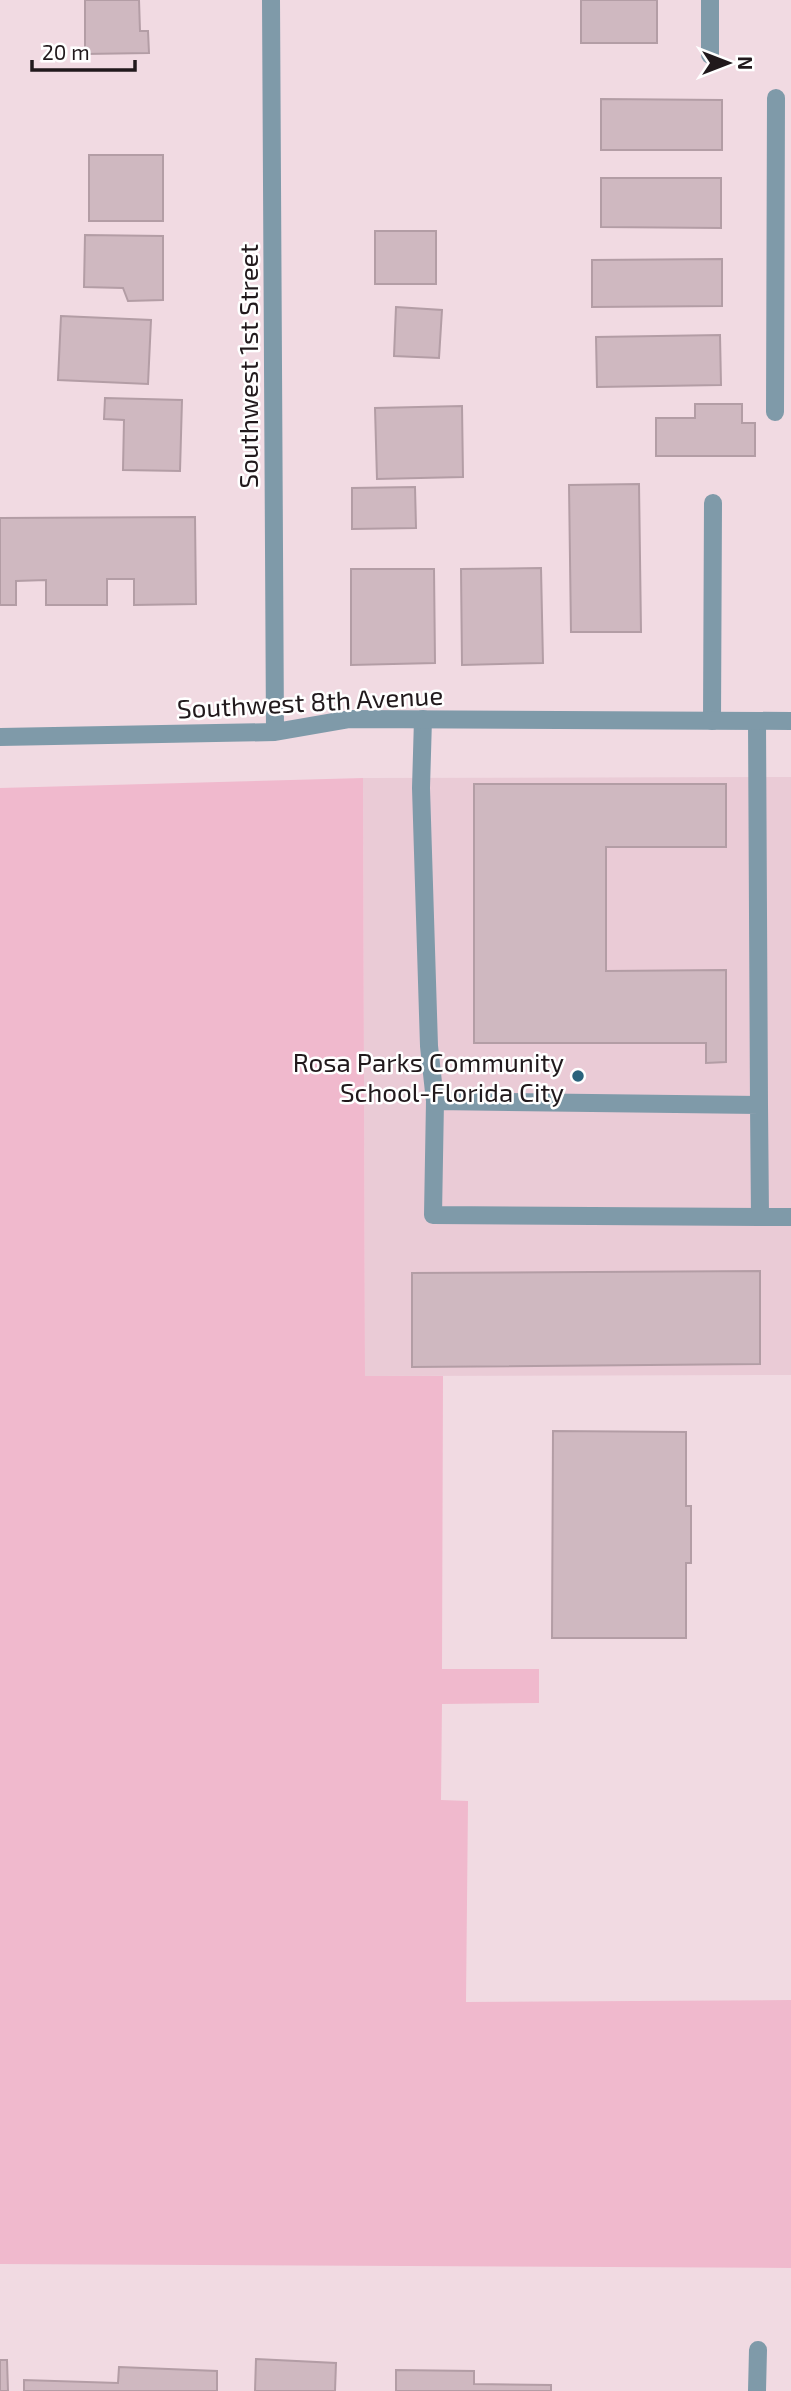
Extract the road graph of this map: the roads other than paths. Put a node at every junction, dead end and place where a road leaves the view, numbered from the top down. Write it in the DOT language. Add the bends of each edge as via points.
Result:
graph roads {
  1 [pos="271,0"];
  2 [pos="710,0"];
  3 [pos="710,55"];
  4 [pos="776,97"];
  5 [pos="783,288"];
  6 [pos="775,412"];
  7 [pos="713,503"];
  8 [pos="423,719"];
  9 [pos="712,721"];
  10 [pos="757,721"];
  11 [pos="791,721"];
  12 [pos="275,732"];
  13 [pos="0,737"];
  14 [pos="435,1101"];
  15 [pos="759,1105"];
  16 [pos="760,1217"];
  17 [pos="791,1217"];
  18 [pos="758,2350"];
  19 [pos="757,2391"];
  1 -- 12 [label="street, Southwest 1st Street"];
  2 -- 3 [label="street"];
  4 -- 5 [label="street"];
  5 -- 6 [label="street"];
  7 -- 9 [label="street"];
  8 -- 9 [label="street, Southwest 8th Avenue"];
  8 -- 12 [label="street, Southwest 8th Avenue" via="349,719"];
  8 -- 14 [label="street" via="423,856"];
  9 -- 10 [label="street, Southwest 8th Avenue"];
  10 -- 11 [label="street, Southwest 8th Avenue"];
  10 -- 15 [label="street"];
  12 -- 13 [label="street, Southwest 8th Avenue"];
  14 -- 15 [label="street"];
  14 -- 16 [label="street" via="433,1215"];
  15 -- 16 [label="street"];
  16 -- 17 [label="street"];
  18 -- 19 [label="street"];
}
